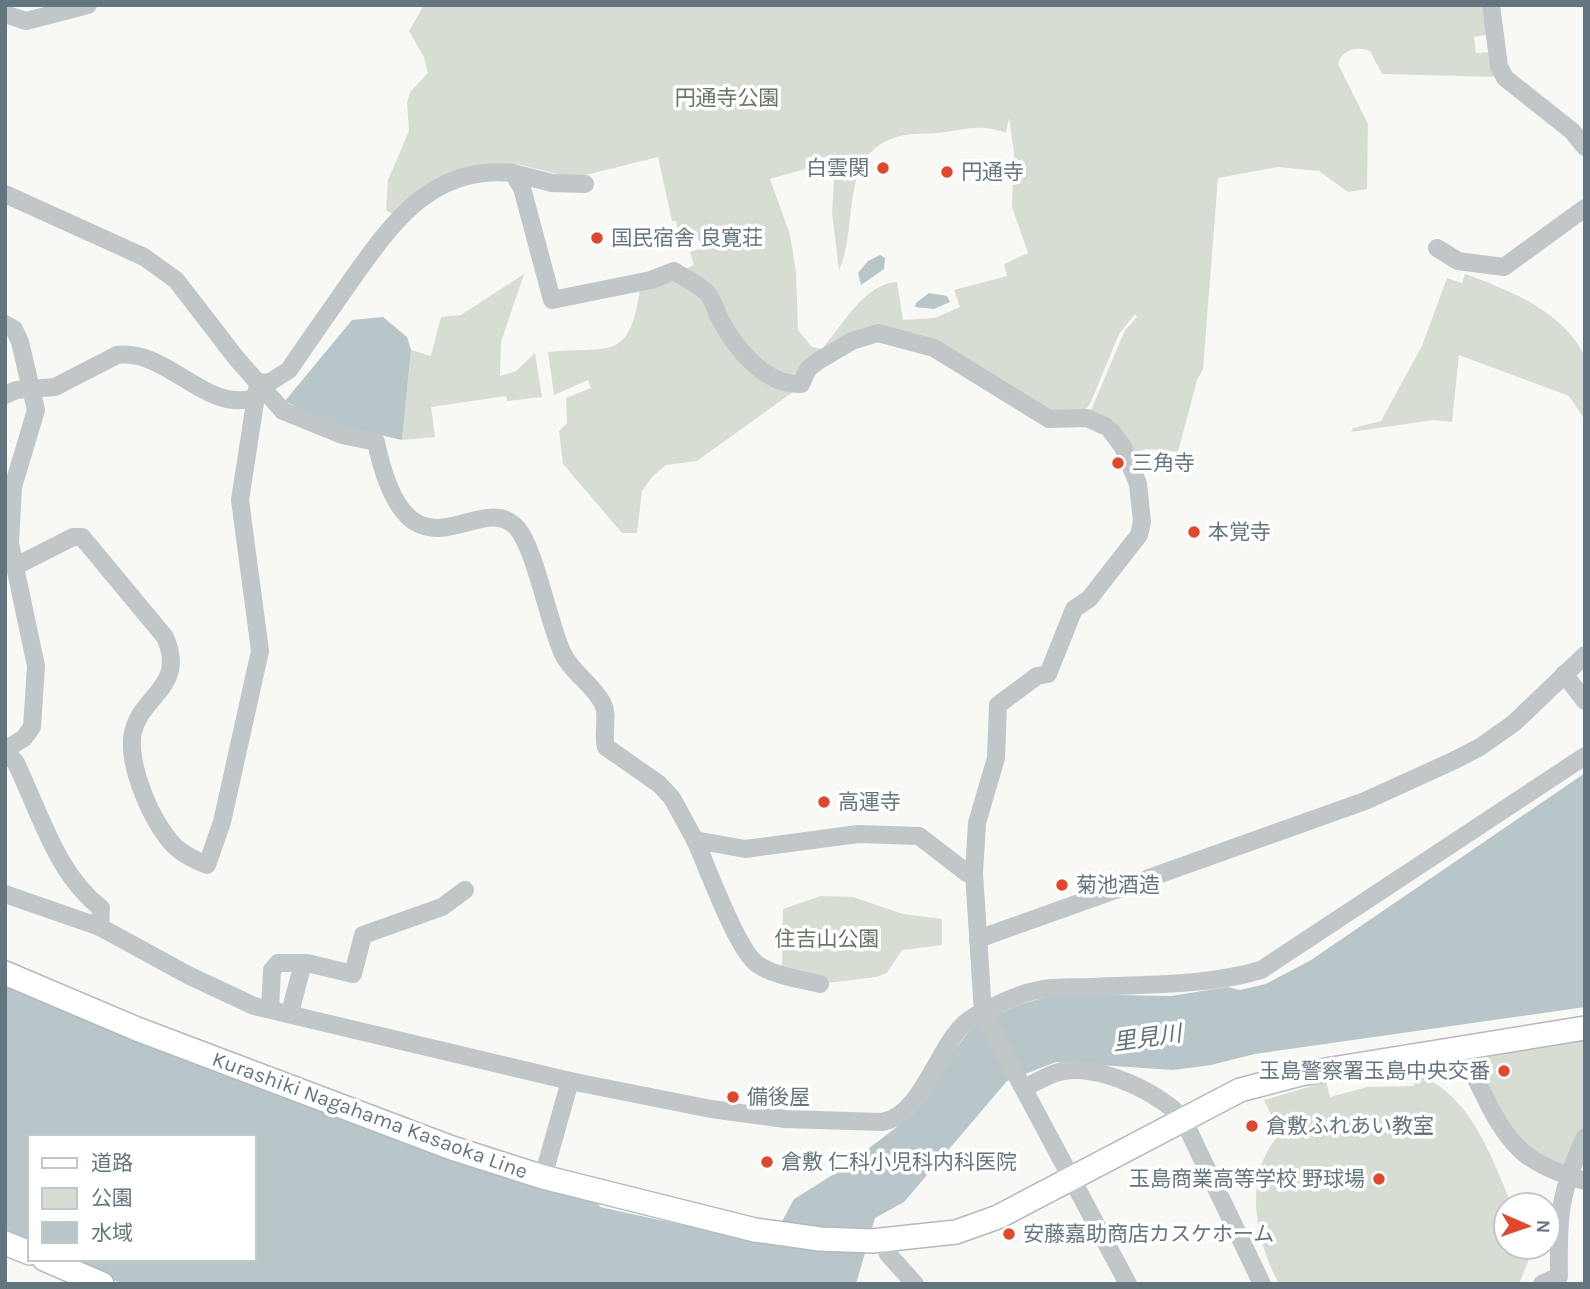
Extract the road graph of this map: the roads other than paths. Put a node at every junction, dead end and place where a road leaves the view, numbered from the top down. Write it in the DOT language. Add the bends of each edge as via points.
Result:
graph roads {
  1 [pos="88,5"];
  2 [pos="1491,5"];
  3 [pos="5,14"];
  4 [pos="1585,148"];
  5 [pos="513,173"];
  6 [pos="584,184"];
  7 [pos="5,194"];
  8 [pos="1585,208"];
  9 [pos="1437,248"];
  10 [pos="5,324"];
  11 [pos="33,390"];
  12 [pos="257,391"];
  13 [pos="5,395"];
  14 [pos="16,566"];
  15 [pos="1585,655"];
  16 [pos="1564,674"];
  17 [pos="1585,701"];
  18 [pos="5,750"];
  19 [pos="1585,756"];
  20 [pos="695,840"];
  21 [pos="974,873"];
  22 [pos="465,890"];
  23 [pos="5,894"];
  24 [pos="100,927"];
  25 [pos="978,939"];
  26 [pos="303,963"];
  27 [pos="5,973"];
  28 [pos="820,984"];
  29 [pos="270,1009"];
  30 [pos="290,1013"];
  31 [pos="984,1016"];
  32 [pos="1585,1028"];
  33 [pos="1462,1047"];
  34 [pos="570,1082"];
  35 [pos="1022,1085"];
  36 [pos="1183,1119"];
  37 [pos="1585,1137"];
  38 [pos="1566,1176"];
  39 [pos="543,1177"];
  40 [pos="1072,1178"];
  41 [pos="1585,1181"];
  42 [pos="878,1240"];
  43 [pos="5,1243"];
  44 [pos="28,1252"];
  45 [pos="49,1261"];
  46 [pos="102,1284"];
  47 [pos="915,1284"];
  48 [pos="1128,1284"];
  49 [pos="1262,1284"];
  50 [pos="1542,1284"];
  1 -- 3 [label="street" via="26,21"];
  2 -- 4 [label="street" via="1499,66 1505,78 1572,131"];
  5 -- 6 [label="street" via="552,183"];
  5 -- 12 [label="street" via="468,174 414,204 391,225 289,370"];
  5 -- 21 [label="street" via="522,188 552,300 674,271 708,294 750,360 792,384 801,384 808,369 852,341 878,333 934,348 1049,419 1087,418 1108,428 1123,447 1142,502 1139,535 1089,599 1074,609 1048,674 1037,676 998,705 996,758 977,822"];
  7 -- 12 [label="street" via="144,257 176,280"];
  8 -- 9 [label="street" via="1504,267 1458,261"];
  10 -- 11 [label="street" via="18,335"];
  11 -- 12 [label="street" via="55,387 126,354 153,359 224,398"];
  11 -- 13 [label="street"];
  11 -- 14 [label="street" via="36,410 13,487 10,543"];
  12 -- 14 [label="street" via="240,500 260,651 222,822 207,865 178,849 167,836 137,775 133,732 168,680 172,651 166,637 82,537 73,537"];
  12 -- 20 [label="street" via="302,421 376,442 393,499 411,521 432,529 499,518 519,530 563,653 604,707 606,747 659,784"];
  14 -- 18 [label="street" via="36,666 35,698 32,727"];
  15 -- 16 [label="street"];
  16 -- 17 [label="street"];
  16 -- 25 [label="street" via="1514,723 1480,747 1366,800"];
  18 -- 24 [label="street" via="16,762 64,867 83,894 101,908"];
  19 -- 31 [label="street" via="1261,970 1183,981 1055,987 1023,994"];
  20 -- 21 [label="street" via="745,849 858,834 919,836 967,873"];
  20 -- 28 [label="street" via="754,962"];
  21 -- 25 [label="street"];
  22 -- 26 [label="street" via="442,907 363,935 353,974"];
  23 -- 24 [label="street"];
  24 -- 29 [label="street" via="188,975"];
  25 -- 31 [label="street"];
  26 -- 29 [label="street" via="284,961 274,967"];
  26 -- 30 [label="street"];
  27 -- 39 [label="main road, Kurashiki Nagahama Kasaoka Line" via="137,1029 452,1148"];
  29 -- 30 [label="street"];
  30 -- 34 [label="street"];
  31 -- 34 [label="street" via="965,1024 910,1105 882,1122 748,1115"];
  31 -- 35 [label="street"];
  32 -- 33 [label="main road, Kurashiki Nagahama Kasaoka Line"];
  33 -- 36 [label="main road, Kurashiki Nagahama Kasaoka Line" via="1301,1074 1240,1090"];
  33 -- 38 [label="street" via="1507,1137 1531,1160"];
  34 -- 39 [label="street"];
  35 -- 36 [label="street" via="1060,1072 1109,1076 1172,1106"];
  35 -- 40 [label="street"];
  36 -- 40 [label="main road, Kurashiki Nagahama Kasaoka Line"];
  36 -- 49 [label="street"];
  37 -- 38 [label="street"];
  38 -- 41 [label="street"];
  38 -- 50 [label="street" via="1559,1276"];
  39 -- 42 [label="main road, Kurashiki Nagahama Kasaoka Line" via="778,1233"];
  40 -- 42 [label="main road, Kurashiki Nagahama Kasaoka Line" via="998,1217 956,1232"];
  40 -- 48 [label="street"];
  42 -- 47 [label="street"];
  43 -- 44 [label="main road"];
  45 -- 46 [label="main road"];
}
